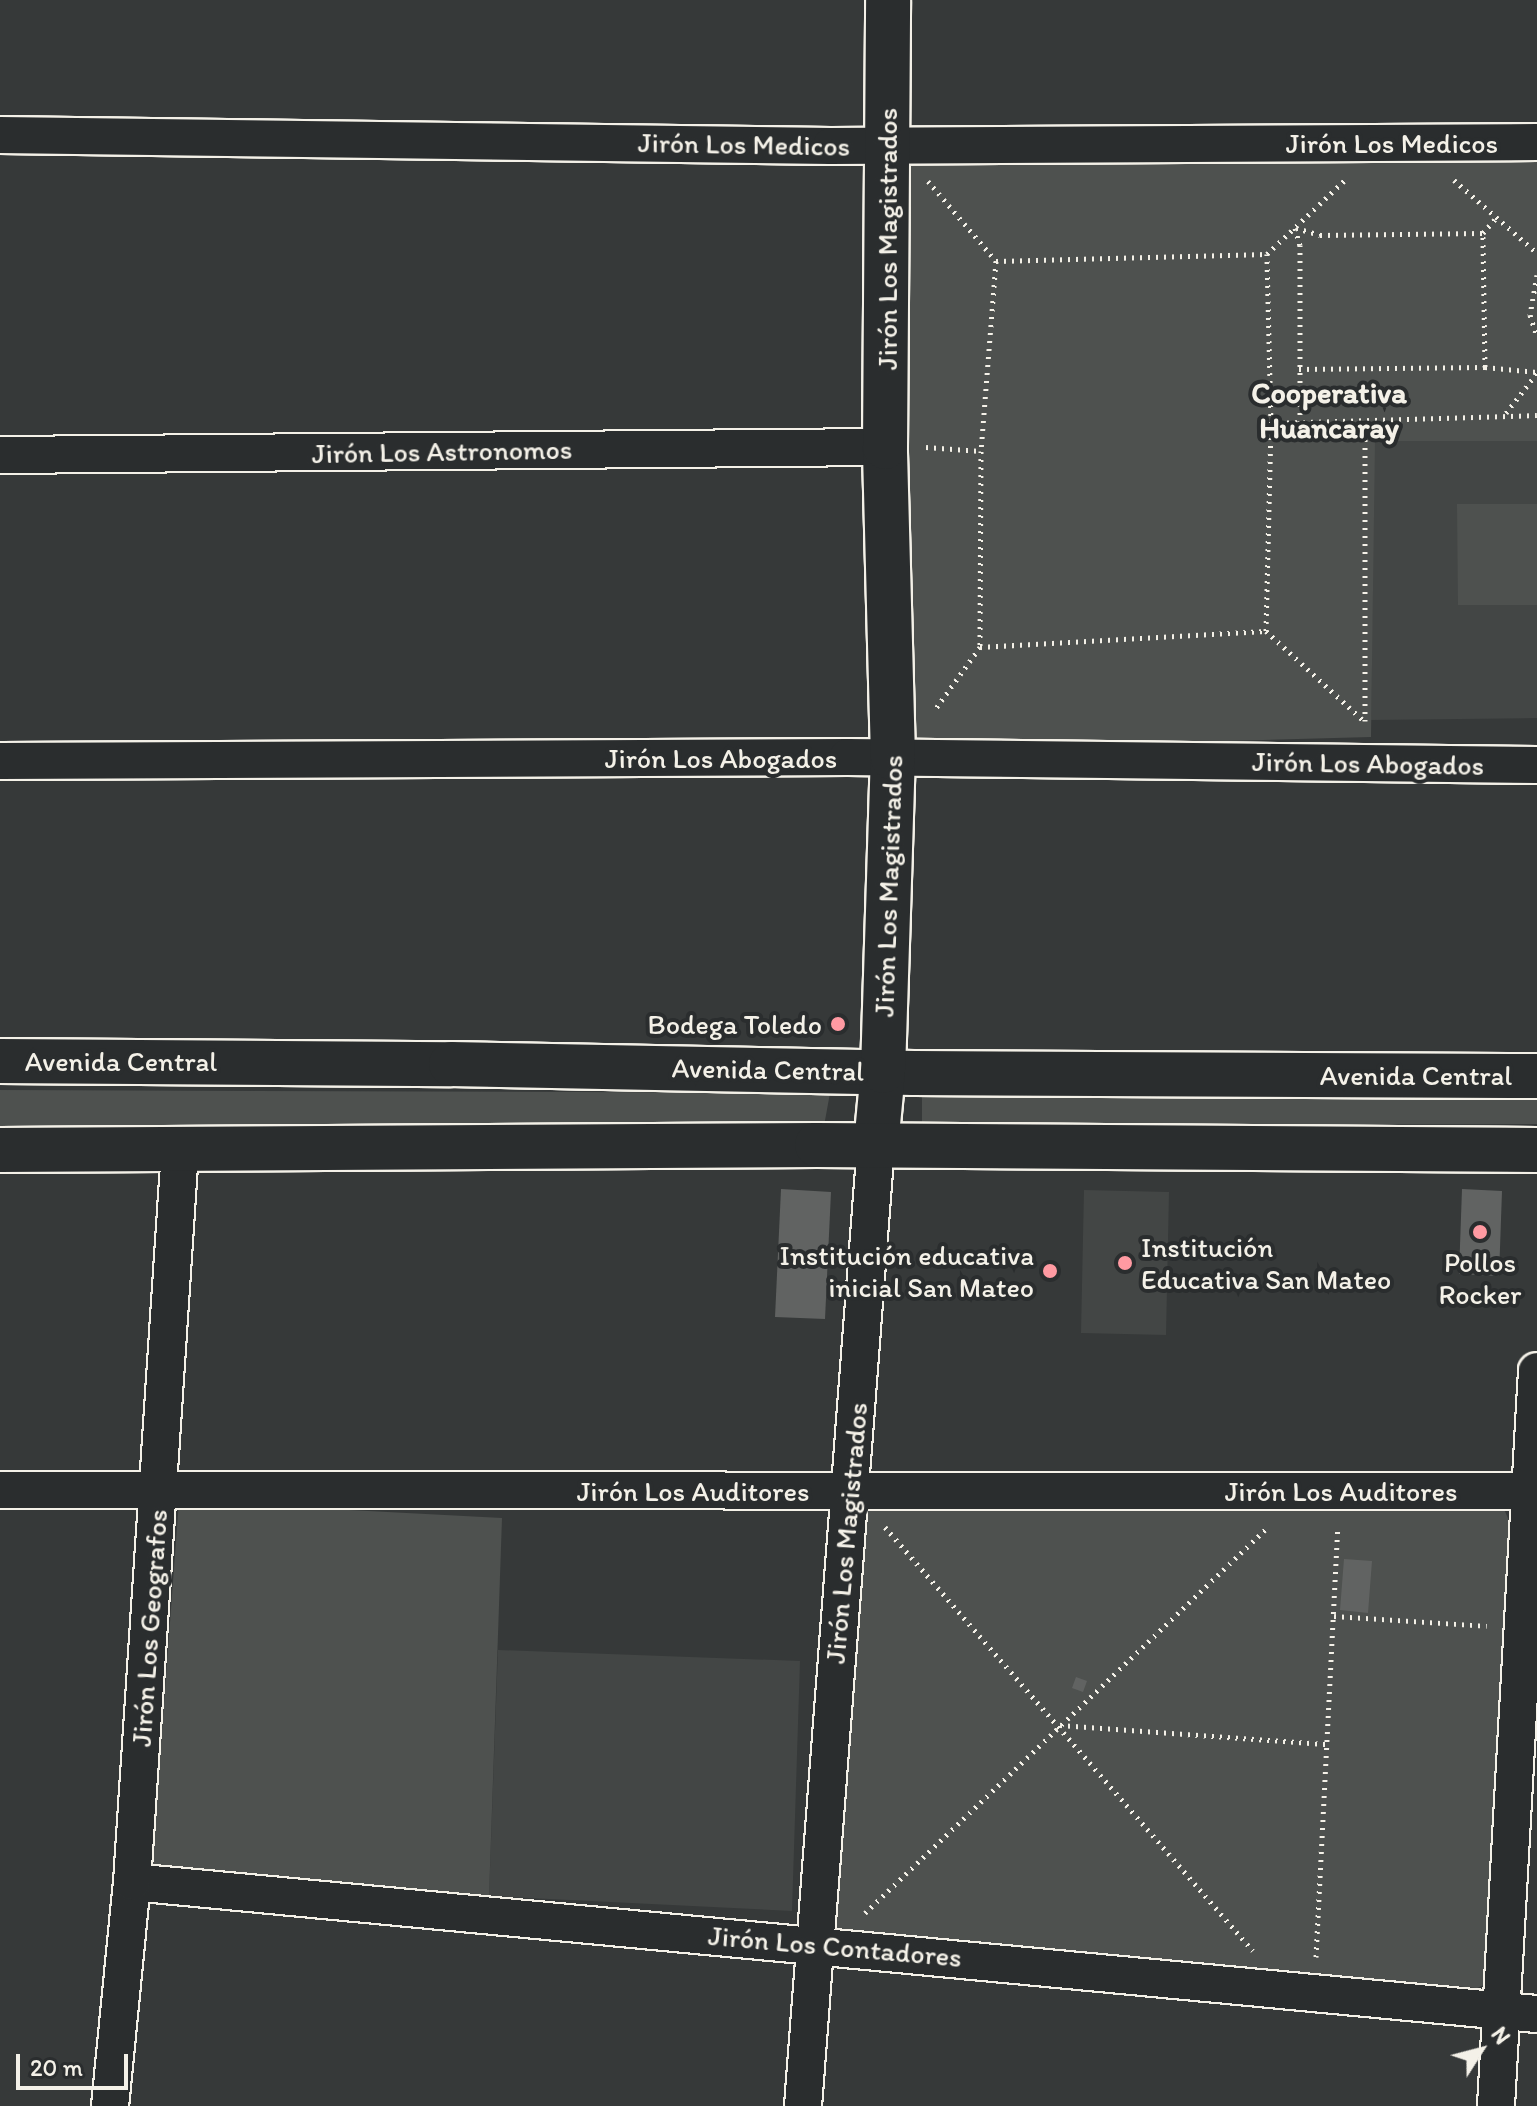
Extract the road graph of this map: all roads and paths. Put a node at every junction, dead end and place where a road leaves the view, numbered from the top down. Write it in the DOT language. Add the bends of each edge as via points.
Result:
graph roads {
  1 [pos="888,0"];
  2 [pos="0,135"];
  3 [pos="1537,142"];
  4 [pos="888,145"];
  5 [pos="1354,172"];
  6 [pos="922,175"];
  7 [pos="1452,179"];
  8 [pos="1498,216"];
  9 [pos="1295,228"];
  10 [pos="1483,233"];
  11 [pos="1537,253"];
  12 [pos="1267,254"];
  13 [pos="996,261"];
  14 [pos="1537,275"];
  15 [pos="1537,337"];
  16 [pos="1485,367"];
  17 [pos="1299,369"];
  18 [pos="1537,373"];
  19 [pos="1506,413"];
  20 [pos="1537,415"];
  21 [pos="1365,419"];
  22 [pos="1271,423"];
  23 [pos="1300,423"];
  24 [pos="902,447"];
  25 [pos="981,451"];
  26 [pos="0,455"];
  27 [pos="1266,631"];
  28 [pos="980,647"];
  29 [pos="924,724"];
  30 [pos="893,758"];
  31 [pos="0,761"];
  32 [pos="1537,765"];
  33 [pos="0,1061"];
  34 [pos="883,1071"];
  35 [pos="1537,1076"];
  36 [pos="876,1145"];
  37 [pos="0,1150"];
  38 [pos="180,1150"];
  39 [pos="1537,1150"];
  40 [pos="1537,1371"];
  41 [pos="158,1488"];
  42 [pos="0,1490"];
  43 [pos="1531,1491"];
  44 [pos="850,1492"];
  45 [pos="881,1523"];
  46 [pos="1339,1523"];
  47 [pos="1272,1524"];
  48 [pos="1334,1616"];
  49 [pos="1488,1626"];
  50 [pos="1060,1725"];
  51 [pos="1327,1744"];
  52 [pos="132,1882"];
  53 [pos="856,1921"];
  54 [pos="813,1944"];
  55 [pos="1254,1951"];
  56 [pos="1316,1966"];
  57 [pos="1520,2013"];
  58 [pos="110,2106"];
  59 [pos="803,2106"];
  60 [pos="1496,2106"];
  1 -- 4 [label="main road, Jirón Los Magistrados"];
  2 -- 4 [label="street, Jirón Los Medicos"];
  3 -- 4 [label="street, Jirón Los Medicos"];
  4 -- 24 [label="main road, Jirón Los Magistrados"];
  5 -- 9 [label="path"];
  6 -- 13 [label="path"];
  7 -- 8 [label="path"];
  8 -- 10 [label="path"];
  8 -- 11 [label="path"];
  9 -- 10 [label="path" via="1320,235"];
  9 -- 12 [label="path"];
  9 -- 17 [label="path" via="1300,245"];
  10 -- 16 [label="path"];
  12 -- 13 [label="path"];
  12 -- 22 [label="path"];
  13 -- 25 [label="path"];
  14 -- 15 [label="path" via="1530,315"];
  16 -- 17 [label="path"];
  16 -- 18 [label="path"];
  17 -- 23 [label="path"];
  18 -- 19 [label="path"];
  19 -- 20 [label="path"];
  19 -- 21 [label="path"];
  21 -- 23 [label="path"];
  21 -- 27 [label="path" via="1365,722"];
  22 -- 23 [label="path"];
  22 -- 27 [label="path"];
  24 -- 25 [label="path"];
  24 -- 26 [label="street, Jirón Los Astronomos"];
  24 -- 30 [label="main road, Jirón Los Magistrados"];
  25 -- 28 [label="path"];
  27 -- 28 [label="path"];
  28 -- 29 [label="path"];
  30 -- 31 [label="street, Jirón Los Abogados"];
  30 -- 32 [label="street, Jirón Los Abogados"];
  30 -- 34 [label="main road, Jirón Los Magistrados"];
  33 -- 34 [label="main road, Avenida Central"];
  34 -- 35 [label="main road, Avenida Central"];
  34 -- 36 [label="main road, Jirón Los Magistrados"];
  36 -- 38 [label="main road"];
  36 -- 39 [label="main road"];
  36 -- 44 [label="street, Jirón Los Magistrados"];
  37 -- 38 [label="main road"];
  38 -- 41 [label="street, Jirón Los Geografos"];
  40 -- 43 [label="street"];
  41 -- 42 [label="street, Jirón Los Auditores"];
  41 -- 44 [label="street, Jirón Los Auditores"];
  41 -- 52 [label="street, Jirón Los Geografos"];
  43 -- 44 [label="street, Jirón Los Auditores"];
  43 -- 57 [label="street"];
  44 -- 54 [label="street, Jirón Los Magistrados"];
  45 -- 50 [label="path"];
  46 -- 48 [label="path"];
  47 -- 50 [label="path"];
  48 -- 49 [label="path"];
  48 -- 51 [label="path"];
  50 -- 51 [label="path"];
  50 -- 53 [label="path"];
  50 -- 55 [label="path"];
  51 -- 56 [label="path"];
  52 -- 54 [label="street, Jirón Los Contadores"];
  52 -- 58 [label="street, Jirón Los Geografos"];
  54 -- 57 [label="street, Jirón Los Contadores"];
  54 -- 59 [label="street, Jirón Los Magistrados"];
  57 -- 60 [label="street"];
}
